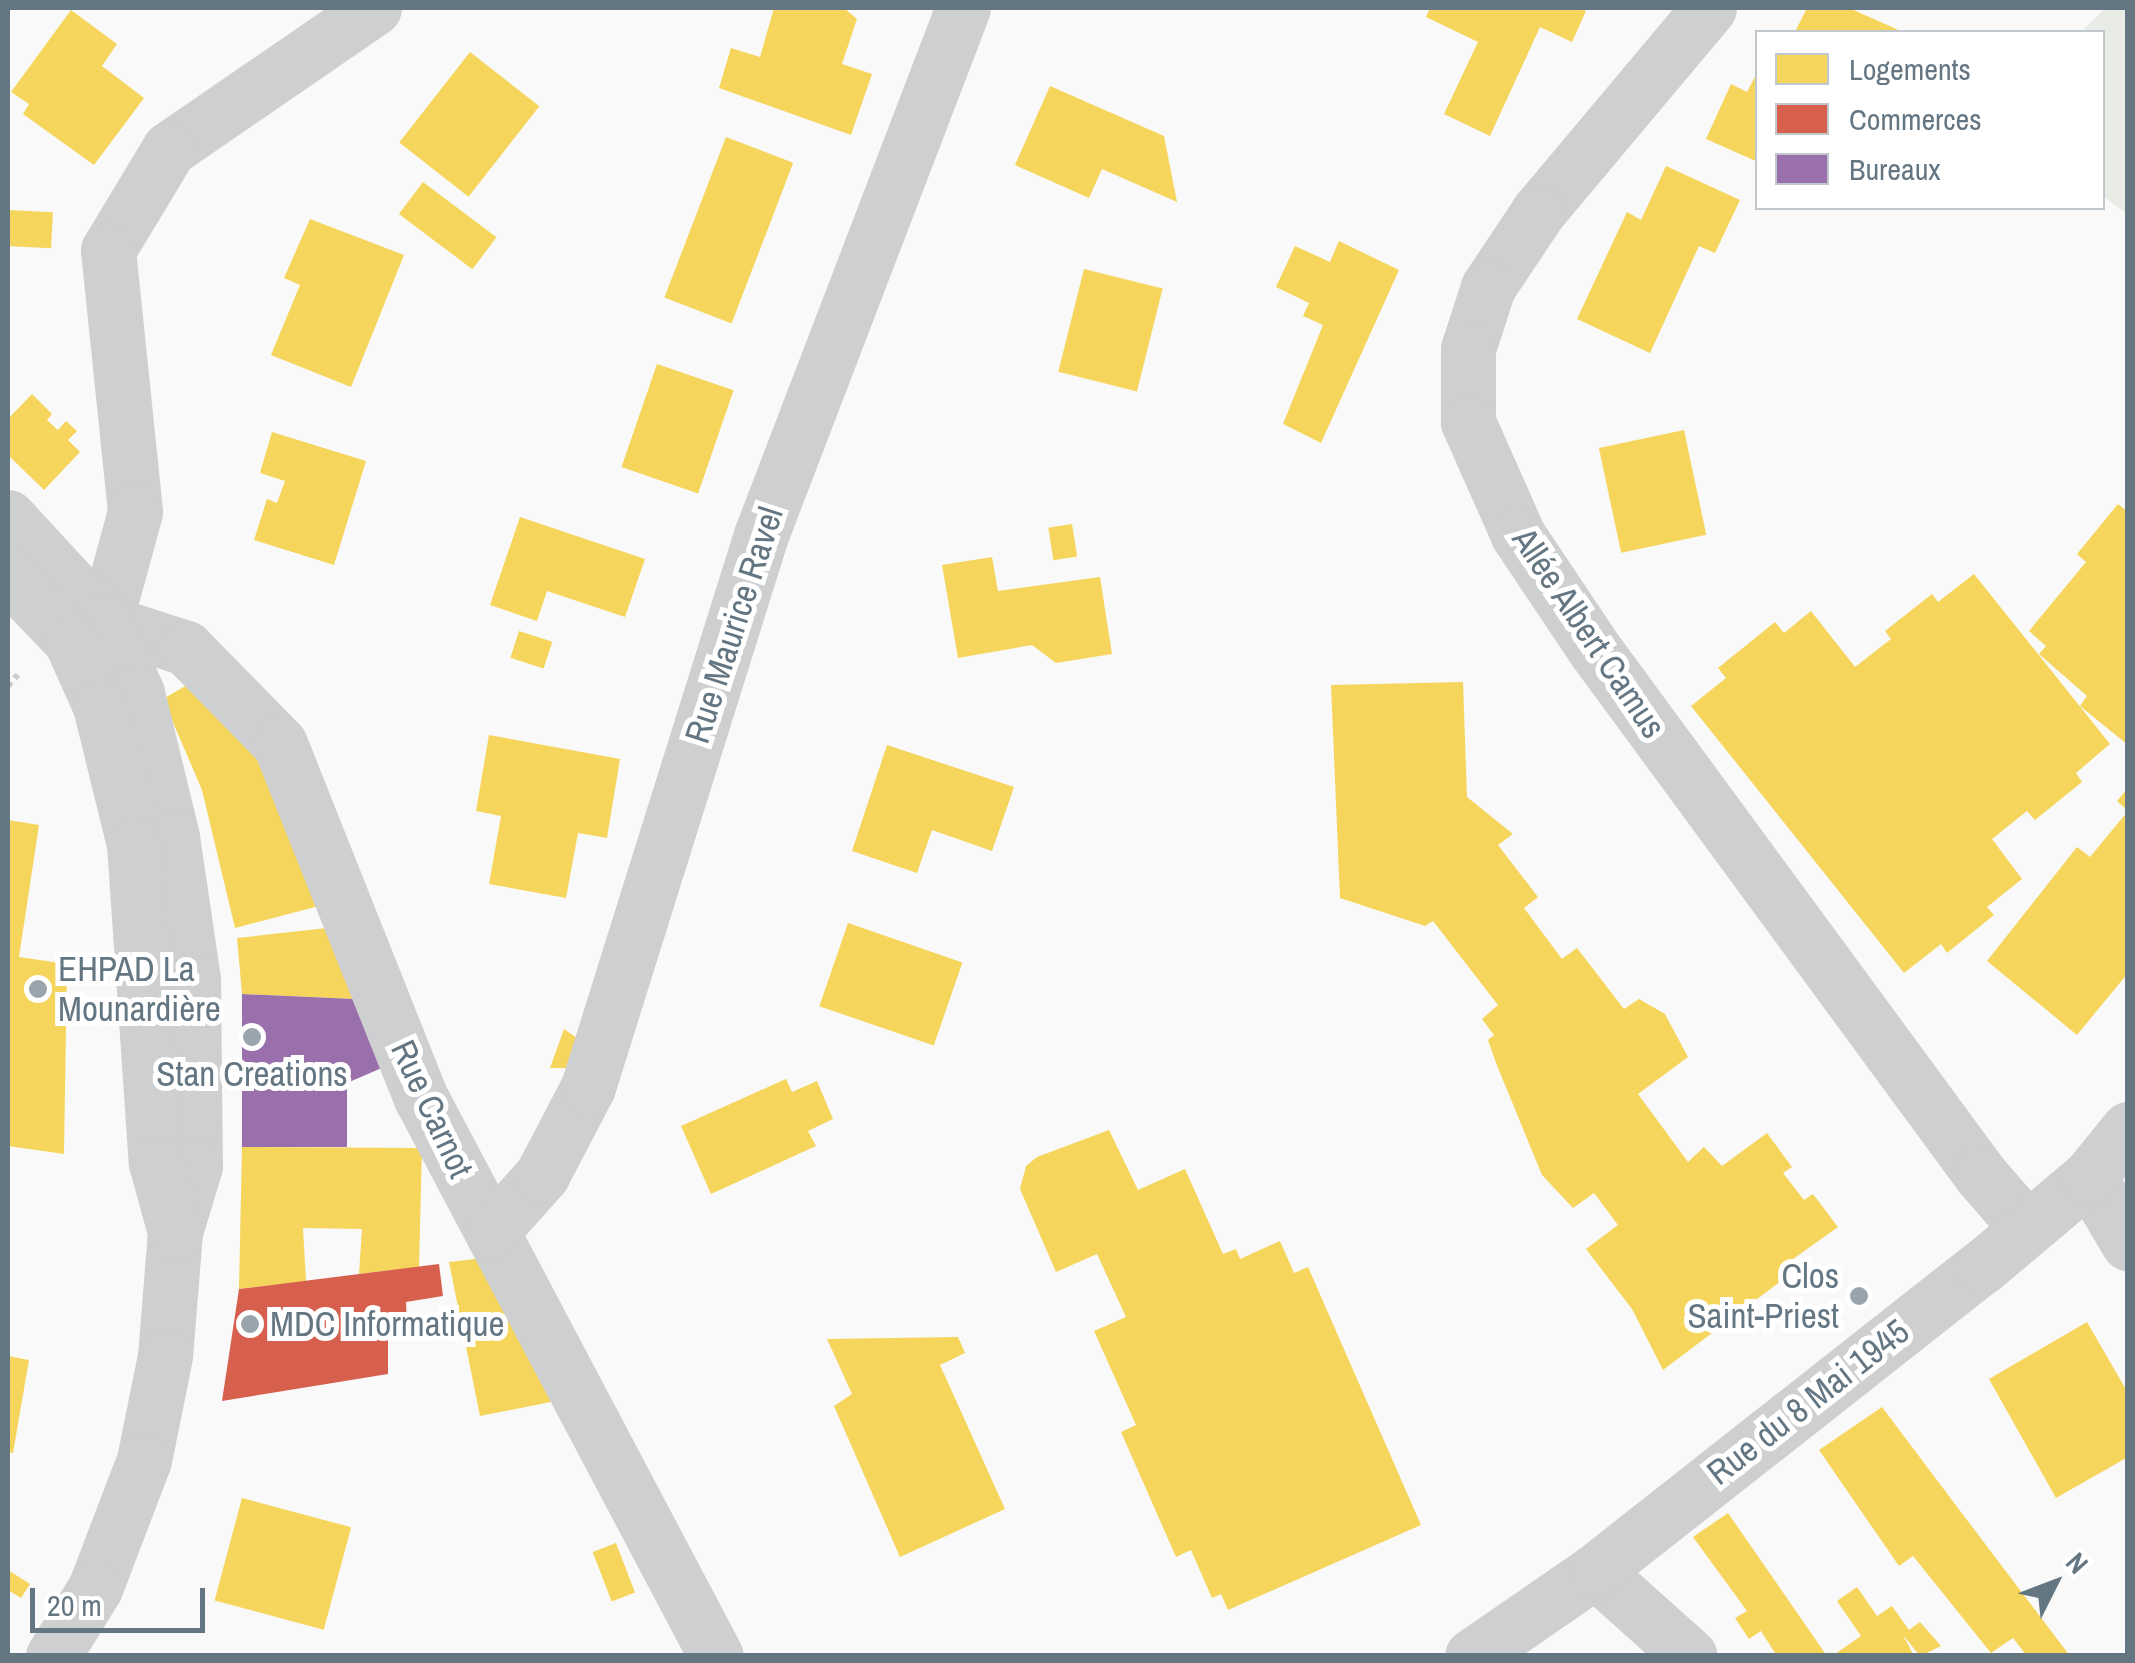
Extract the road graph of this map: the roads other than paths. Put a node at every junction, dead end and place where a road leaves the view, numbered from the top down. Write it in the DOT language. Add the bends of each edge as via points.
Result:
graph roads {
  1 [pos="374,8"];
  2 [pos="963,8"];
  3 [pos="1709,8"];
  4 [pos="8,518"];
  5 [pos="8,575"];
  6 [pos="105,622"];
  7 [pos="2128,1129"];
  8 [pos="2089,1177"];
  9 [pos="2026,1228"];
  10 [pos="492,1231"];
  11 [pos="174,1232"];
  12 [pos="2128,1243"];
  13 [pos="1595,1571"];
  14 [pos="53,1656"];
  15 [pos="716,1656"];
  16 [pos="1472,1656"];
  17 [pos="1690,1656"];
  1 -- 6 [label="street" via="169,149 108,250 135,512"];
  2 -- 10 [label="street, Rue Maurice Ravel" via="761,535 588,1086 542,1175"];
  3 -- 9 [label="street, Allée Albert Camus" via="1538,212 1488,287 1468,349 1468,422 1518,536 1594,650"];
  4 -- 6 [label="street"];
  5 -- 11 [label="street" via="71,642 100,706 134,844 156,1163"];
  6 -- 10 [label="street, Rue Carnot" via="186,648 280,744 421,1098"];
  6 -- 11 [label="street" via="137,694 164,801 193,979 195,1166"];
  7 -- 8 [label="street, Rue du 8 Mai 1945"];
  8 -- 9 [label="street, Rue du 8 Mai 1945"];
  8 -- 12 [label="street"];
  9 -- 13 [label="street, Rue du 8 Mai 1945"];
  10 -- 15 [label="street, Rue Carnot"];
  11 -- 14 [label="street" via="165,1356 144,1460 95,1588"];
  13 -- 16 [label="street, Rue du 8 Mai 1945"];
  13 -- 17 [label="street"];
}
